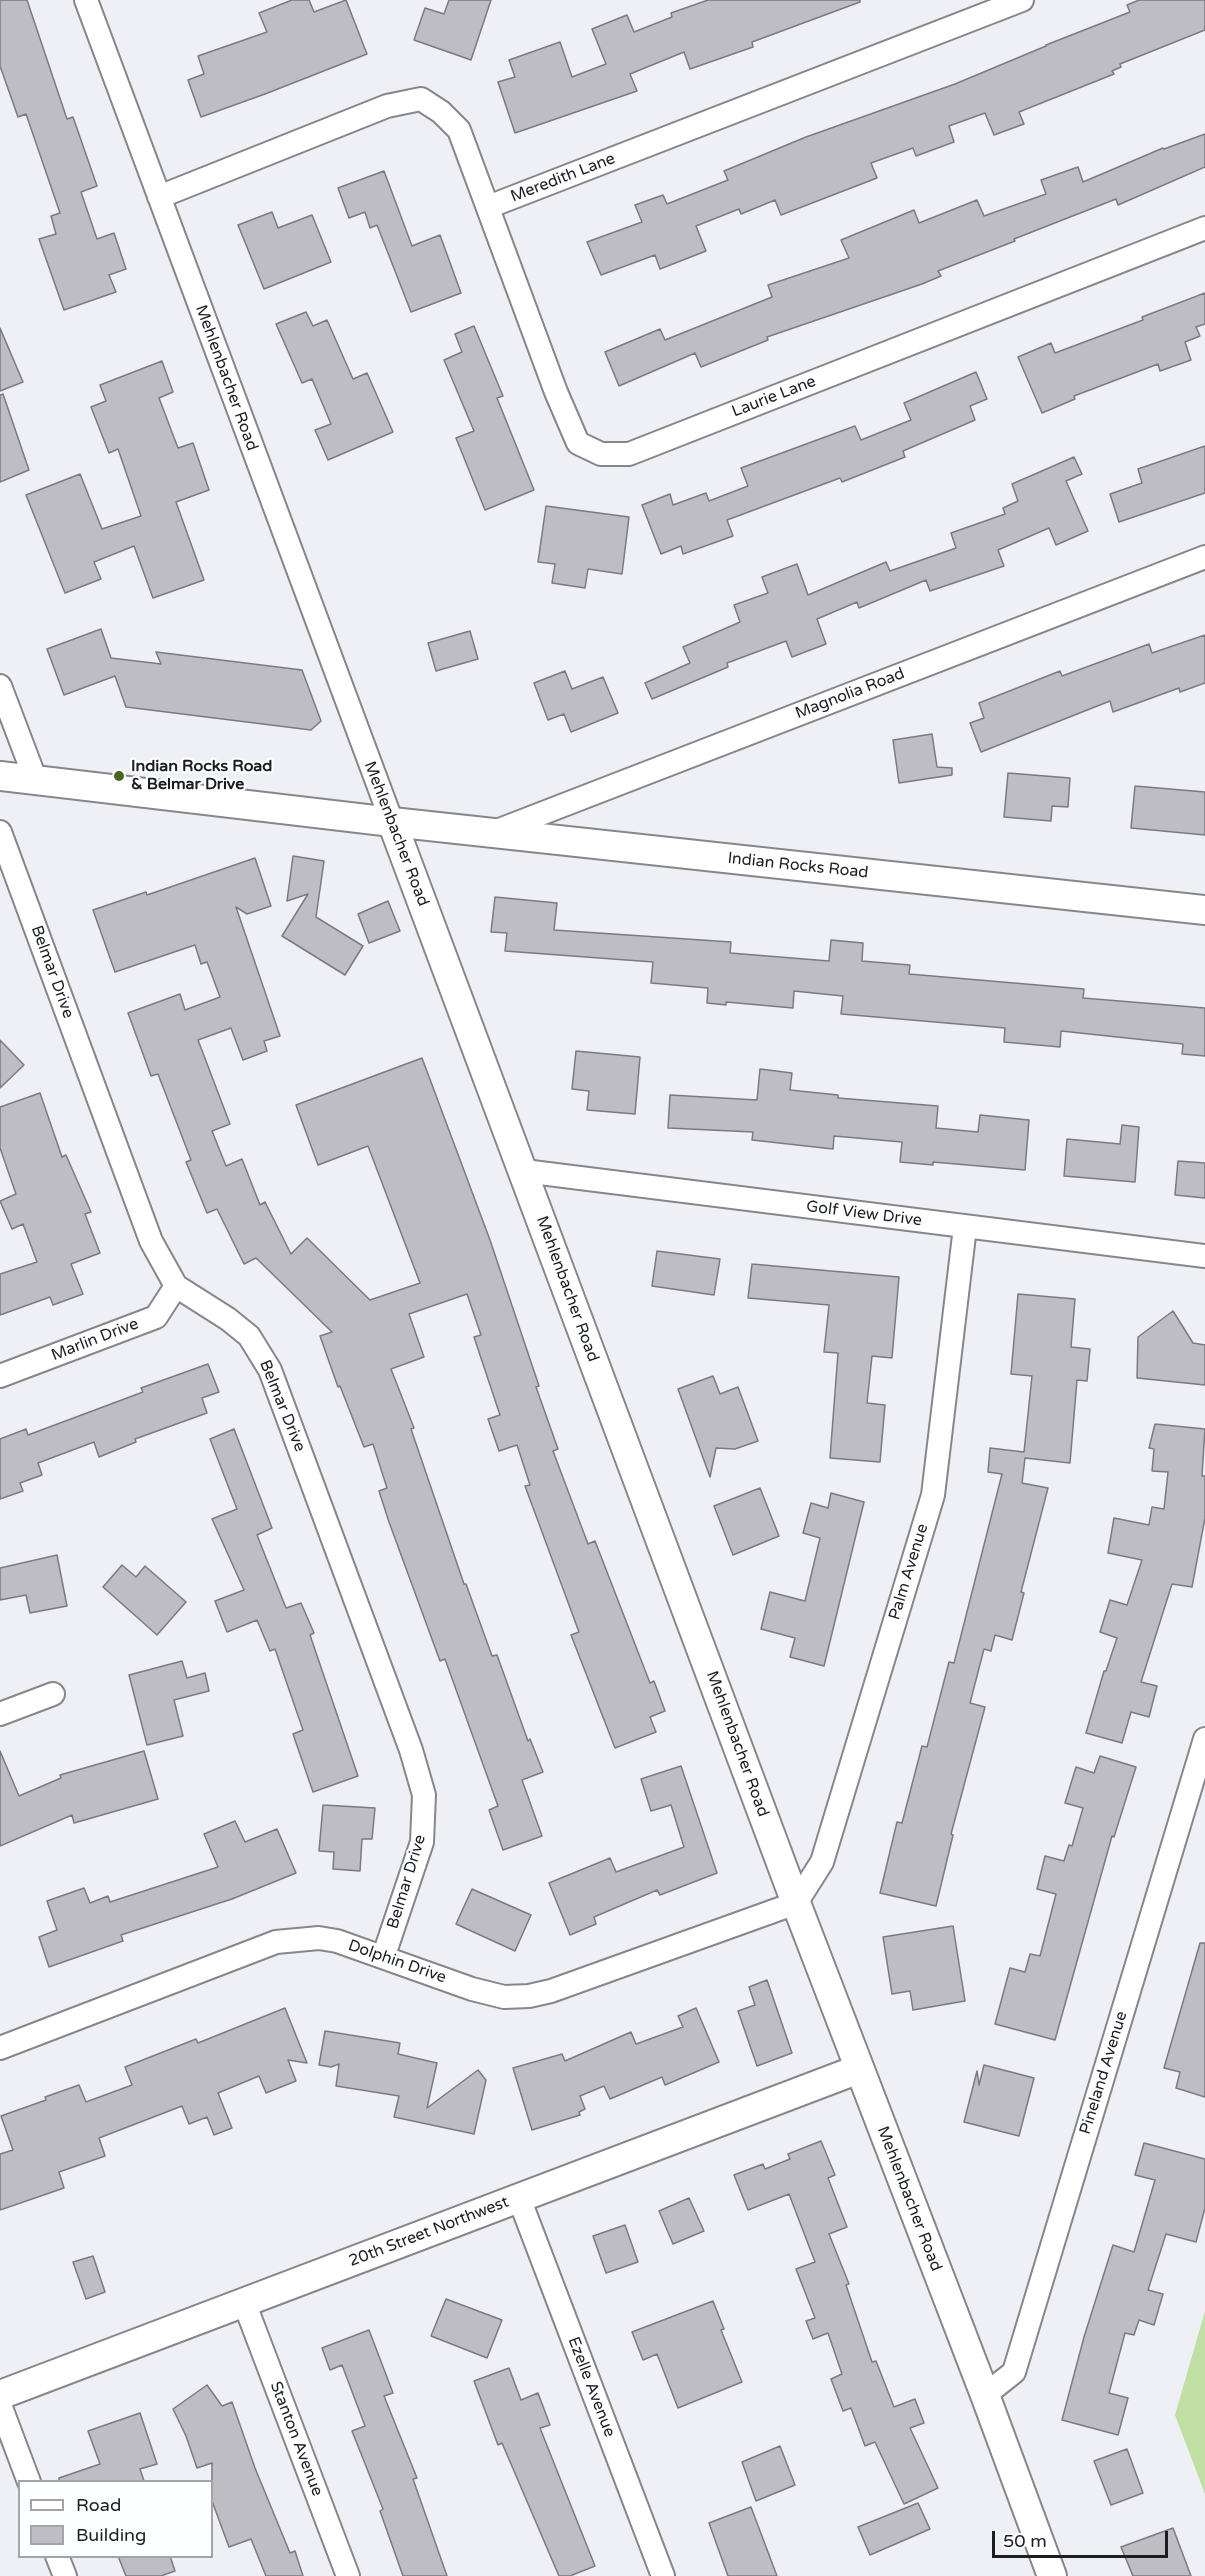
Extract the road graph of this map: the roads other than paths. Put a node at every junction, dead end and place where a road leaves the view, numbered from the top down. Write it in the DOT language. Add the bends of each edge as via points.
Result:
graph roads {
  1 [pos="86,0"];
  2 [pos="1022,0"];
  3 [pos="159,197"];
  4 [pos="488,207"];
  5 [pos="1205,228"];
  6 [pos="1205,557"];
  7 [pos="0,686"];
  8 [pos="0,776"];
  9 [pos="36,781"];
  10 [pos="392,822"];
  11 [pos="0,832"];
  12 [pos="494,832"];
  13 [pos="1205,910"];
  14 [pos="524,1171"];
  15 [pos="965,1227"];
  16 [pos="1205,1256"];
  17 [pos="176,1286"];
  18 [pos="0,1376"];
  19 [pos="53,1694"];
  20 [pos="0,1714"];
  21 [pos="1205,1739"];
  22 [pos="796,1903"];
  23 [pos="384,1955"];
  24 [pos="0,2048"];
  25 [pos="859,2069"];
  26 [pos="519,2198"];
  27 [pos="244,2302"];
  28 [pos="0,2395"];
  29 [pos="985,2395"];
  30 [pos="0,2405"];
  31 [pos="29,2480"];
  32 [pos="58,2558"];
  33 [pos="65,2576"];
  34 [pos="348,2576"];
  35 [pos="663,2576"];
  36 [pos="1052,2576"];
  1 -- 3 [label="street, Mehlenbacher Road"];
  2 -- 4 [label="street, Meredith Lane"];
  3 -- 4 [label="street" via="387,106 421,99 459,130"];
  3 -- 10 [label="street, Mehlenbacher Road"];
  4 -- 5 [label="street, Laurie Lane" via="578,443 601,454 629,454"];
  6 -- 12 [label="street, Magnolia Road"];
  7 -- 9 [label="street"];
  8 -- 9 [label="street, Indian Rocks Road"];
  9 -- 10 [label="street, Indian Rocks Road"];
  10 -- 12 [label="street, Indian Rocks Road"];
  10 -- 14 [label="street, Mehlenbacher Road"];
  11 -- 17 [label="street, Belmar Drive" via="151,1240"];
  12 -- 13 [label="street, Indian Rocks Road"];
  14 -- 15 [label="street, Golf View Drive"];
  14 -- 22 [label="street, Mehlenbacher Road"];
  15 -- 16 [label="street, Golf View Drive"];
  15 -- 22 [label="street, Palm Avenue" via="933,1495 822,1862"];
  17 -- 18 [label="street, Marlin Drive" via="156,1317"];
  17 -- 23 [label="street, Belmar Drive" via="249,1336 270,1370 411,1749 424,1795 422,1842"];
  19 -- 20 [label="street"];
  21 -- 29 [label="street, Pineland Avenue" via="1014,2372"];
  22 -- 23 [label="street, Dolphin Drive" via="529,1996 504,1997 472,1989"];
  22 -- 25 [label="street, Mehlenbacher Road"];
  23 -- 24 [label="street, Dolphin Drive" via="319,1938 276,1942"];
  25 -- 26 [label="street, 20th Street Northwest"];
  25 -- 29 [label="street, Mehlenbacher Road"];
  26 -- 27 [label="street, 20th Street Northwest"];
  26 -- 35 [label="street, Ezelle Avenue"];
  27 -- 28 [label="street, 20th Street Northwest"];
  27 -- 34 [label="street, Stanton Avenue"];
  29 -- 36 [label="street, Mehlenbacher Road"];
  30 -- 31 [label="street"];
  32 -- 33 [label="street"];
}
